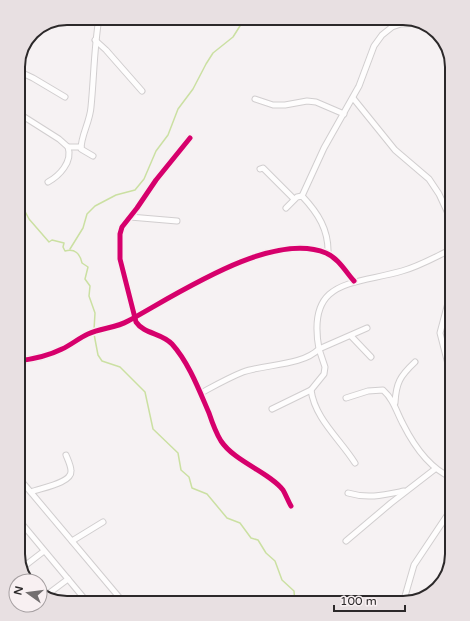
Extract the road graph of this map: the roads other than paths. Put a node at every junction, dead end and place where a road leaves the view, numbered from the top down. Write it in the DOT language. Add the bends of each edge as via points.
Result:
graph roads {
  1 [pos="98,25"];
  2 [pos="399,25"];
  3 [pos="95,40"];
  4 [pos="25,74"];
  5 [pos="142,91"];
  6 [pos="64,97"];
  7 [pos="353,98"];
  8 [pos="255,99"];
  9 [pos="344,114"];
  10 [pos="25,117"];
  11 [pos="190,138"];
  12 [pos="81,147"];
  13 [pos="68,148"];
  14 [pos="93,156"];
  15 [pos="260,169"];
  16 [pos="48,182"];
  17 [pos="302,196"];
  18 [pos="294,199"];
  19 [pos="445,207"];
  20 [pos="286,208"];
  21 [pos="130,216"];
  22 [pos="178,221"];
  23 [pos="445,253"];
  24 [pos="328,254"];
  25 [pos="354,281"];
  26 [pos="445,310"];
  27 [pos="135,316"];
  28 [pos="367,328"];
  29 [pos="351,336"];
  30 [pos="319,349"];
  31 [pos="445,352"];
  32 [pos="371,357"];
  33 [pos="25,360"];
  34 [pos="414,362"];
  35 [pos="311,390"];
  36 [pos="201,393"];
  37 [pos="346,398"];
  38 [pos="395,403"];
  39 [pos="272,409"];
  40 [pos="66,455"];
  41 [pos="355,463"];
  42 [pos="435,469"];
  43 [pos="445,474"];
  44 [pos="25,485"];
  45 [pos="405,491"];
  46 [pos="31,492"];
  47 [pos="348,493"];
  48 [pos="291,506"];
  49 [pos="445,518"];
  50 [pos="103,522"];
  51 [pos="25,530"];
  52 [pos="72,541"];
  53 [pos="346,541"];
  54 [pos="44,551"];
  55 [pos="26,565"];
  56 [pos="68,579"];
  57 [pos="50,592"];
  58 [pos="82,596"];
  59 [pos="118,596"];
  60 [pos="405,596"];
  1 -- 3 [label="street"];
  2 -- 7 [label="street" via="382,35 374,46"];
  3 -- 5 [label="street" via="121,65"];
  3 -- 12 [label="street" via="91,108"];
  4 -- 6 [label="street"];
  7 -- 9 [label="street"];
  7 -- 19 [label="street" via="395,150 429,179"];
  8 -- 9 [label="street" via="273,105 316,102"];
  9 -- 17 [label="street" via="324,148"];
  10 -- 13 [label="street" via="59,139"];
  11 -- 21 [label="street"];
  12 -- 13 [label="street"];
  12 -- 14 [label="street" via="84,152"];
  13 -- 16 [label="street" via="70,152 63,170"];
  15 -- 18 [label="street" via="263,168"];
  17 -- 18 [label="street" via="296,196"];
  17 -- 24 [label="street" via="326,231 329,241"];
  18 -- 20 [label="street"];
  21 -- 22 [label="street"];
  21 -- 27 [label="street" via="120,234 120,259"];
  23 -- 25 [label="street" via="401,272"];
  24 -- 25 [label="street"];
  24 -- 27 [label="street" via="294,249 258,256 200,282"];
  25 -- 30 [label="street" via="339,287 327,296 319,312"];
  26 -- 31 [label="street" via="440,333"];
  27 -- 33 [label="street" via="122,324 90,333 50,355"];
  27 -- 36 [label="street" via="140,327 159,334 172,344"];
  28 -- 29 [label="street"];
  29 -- 30 [label="street"];
  29 -- 32 [label="street"];
  30 -- 35 [label="street" via="325,367 324,374"];
  30 -- 36 [label="street" via="310,356 243,372"];
  34 -- 38 [label="street" via="398,381"];
  35 -- 39 [label="street"];
  35 -- 41 [label="street" via="323,420"];
  36 -- 48 [label="street" via="221,441 237,457 276,484"];
  37 -- 38 [label="street" via="379,389"];
  38 -- 42 [label="street" via="412,441"];
  40 -- 46 [label="street" via="72,471 69,478 64,482"];
  42 -- 43 [label="street"];
  42 -- 45 [label="street"];
  44 -- 46 [label="street"];
  45 -- 47 [label="street" via="374,497"];
  45 -- 53 [label="street"];
  46 -- 52 [label="street"];
  49 -- 60 [label="street" via="414,565"];
  50 -- 52 [label="street"];
  51 -- 54 [label="street"];
  52 -- 59 [label="street"];
  54 -- 55 [label="street"];
  54 -- 56 [label="street"];
  56 -- 57 [label="street"];
  56 -- 58 [label="street"];
}
